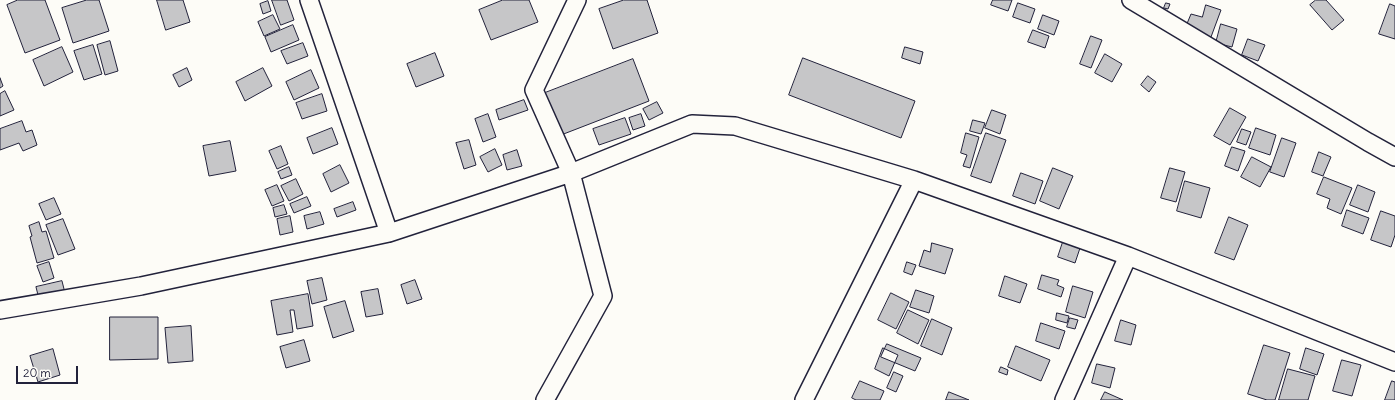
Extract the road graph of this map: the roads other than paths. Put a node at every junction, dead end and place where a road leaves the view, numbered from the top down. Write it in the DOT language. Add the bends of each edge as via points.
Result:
graph roads {
  1 [pos="309,0"];
  2 [pos="577,0"];
  3 [pos="1131,0"];
  4 [pos="1395,157"];
  5 [pos="571,173"];
  6 [pos="914,180"];
  7 [pos="389,233"];
  8 [pos="1128,256"];
  9 [pos="0,310"];
  10 [pos="1395,362"];
  11 [pos="545,400"];
  12 [pos="804,400"];
  13 [pos="1064,400"];
  1 -- 7 [label="street"];
  2 -- 5 [label="street" via="534,90"];
  3 -- 4 [label="street"];
  5 -- 6 [label="street" via="692,124 735,126"];
  5 -- 7 [label="street"];
  5 -- 11 [label="street" via="604,296"];
  6 -- 8 [label="street"];
  6 -- 12 [label="street"];
  7 -- 9 [label="street" via="141,286"];
  8 -- 10 [label="street"];
  8 -- 13 [label="street"];
}
